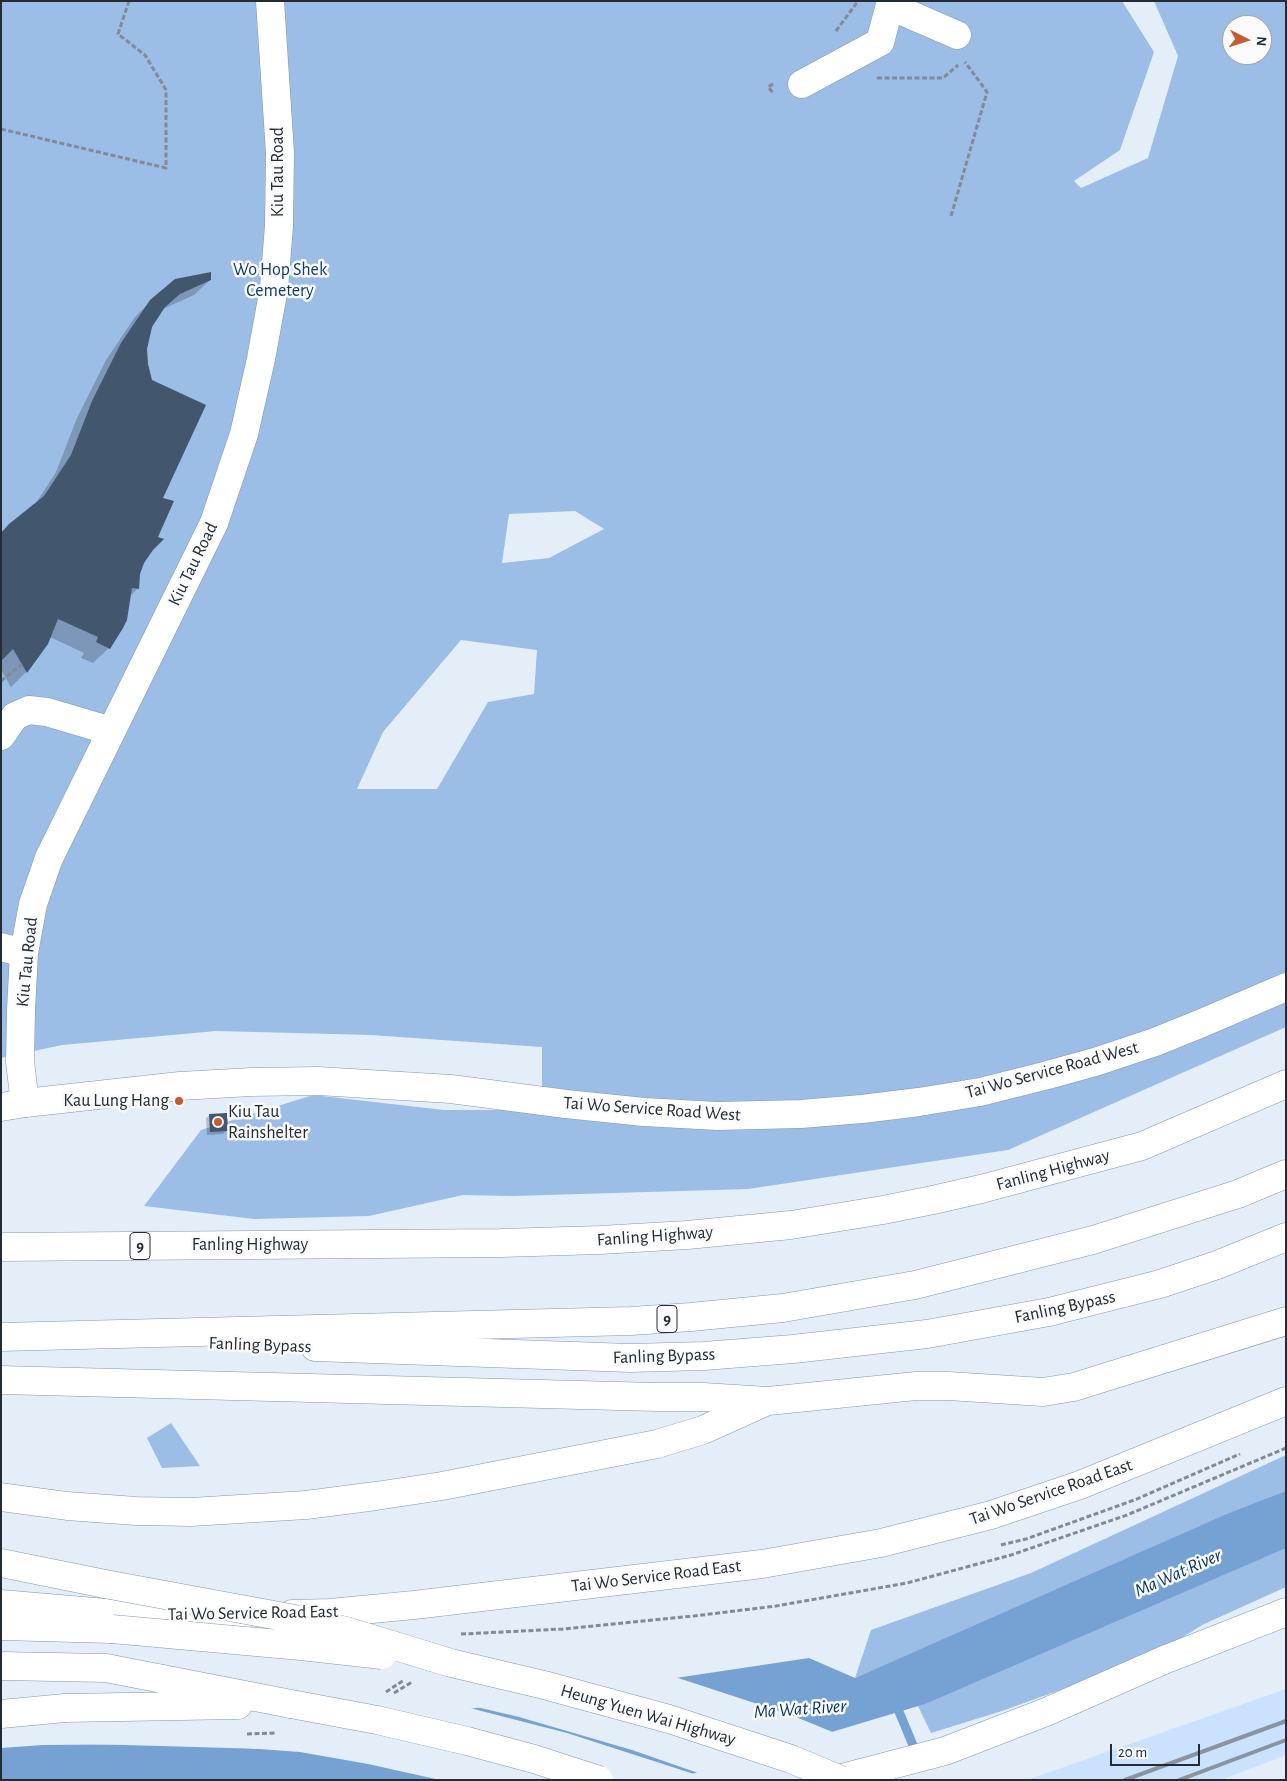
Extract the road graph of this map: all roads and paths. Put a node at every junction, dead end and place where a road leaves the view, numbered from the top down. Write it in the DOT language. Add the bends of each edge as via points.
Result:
graph roads {
  1 [pos="129,1"];
  2 [pos="270,1"];
  3 [pos="891,4"];
  4 [pos="957,35"];
  5 [pos="869,77"];
  6 [pos="802,84"];
  7 [pos="1,129"];
  8 [pos="951,216"];
  9 [pos="22,664"];
  10 [pos="1,681"];
  11 [pos="111,731"];
  12 [pos="1,736"];
  13 [pos="13,950"];
  14 [pos="1286,987"];
  15 [pos="1286,1084"];
  16 [pos="13,1105"];
  17 [pos="1286,1174"];
  18 [pos="1286,1237"];
  19 [pos="1,1247"];
  20 [pos="1286,1321"];
  21 [pos="28,1337"];
  22 [pos="1,1338"];
  23 [pos="1,1380"];
  24 [pos="768,1400"];
  25 [pos="1286,1401"];
  26 [pos="1286,1448"];
  27 [pos="1249,1450"];
  28 [pos="1,1497"];
  29 [pos="998,1546"];
  30 [pos="1,1563"];
  31 [pos="1,1604"];
  32 [pos="1286,1612"];
  33 [pos="1,1626"];
  34 [pos="458,1634"];
  35 [pos="451,1663"];
  36 [pos="1,1666"];
  37 [pos="416,1674"];
  38 [pos="407,1678"];
  39 [pos="382,1695"];
  40 [pos="388,1697"];
  41 [pos="291,1704"];
  42 [pos="1,1714"];
  43 [pos="283,1732"];
  44 [pos="239,1734"];
  45 [pos="599,1780"];
  46 [pos="834,1780"];
  47 [pos="841,1780"];
  1 -- 7 [label="path" via="118,34 145,55 166,90 166,168"];
  2 -- 11 [label="main road, Kiu Tau Road" via="280,153 279,226 274,288 261,359 244,434 214,523"];
  3 -- 4 [label="main road"];
  3 -- 6 [label="main road" via="880,42"];
  5 -- 8 [label="path" via="943,78 964,60 986,92"];
  9 -- 10 [label="path"];
  11 -- 12 [label="main road" via="47,712 29,710 15,716"];
  11 -- 13 [label="main road, Kiu Tau Road" via="49,858"];
  13 -- 16 [label="main road, Kiu Tau Road" via="20,1062"];
  14 -- 16 [label="main road, Tai Wo Service Road West" via="1155,1042 1087,1064 980,1092 862,1110 717,1116 566,1104 451,1089 318,1081 180,1086"];
  15 -- 19 [label="main road, Fanling Highway / 9" via="1142,1146 933,1200 791,1225 678,1236 501,1243"];
  17 -- 21 [label="main road, 9" via="1238,1194 1093,1240 915,1285 783,1308 631,1321"];
  18 -- 21 [label="main road, Fanling Bypass" via="1160,1284 1057,1310 927,1334 793,1349 630,1358"];
  20 -- 24 [label="main road" via="1074,1388 1043,1392 916,1386"];
  21 -- 22 [label="main road, 9"];
  23 -- 24 [label="main road"];
  24 -- 28 [label="main road" via="703,1430 657,1444 376,1496 191,1512 67,1506"];
  25 -- 31 [label="main road, Tai Wo Service Road East" via="1080,1485 991,1515 881,1543 762,1564 330,1613 232,1617 129,1615"];
  26 -- 34 [label="path" via="1127,1515 1011,1555 907,1583 776,1606 564,1629"];
  27 -- 29 [label="path" via="1137,1499"];
  30 -- 35 [label="main road, bridge" via="312,1623"];
  32 -- 46 [label="main road" via="945,1751"];
  33 -- 35 [label="main road, bridge" via="175,1634"];
  35 -- 47 [label="main road, Heung Yuen Wai Highway, bridge" via="669,1719 791,1759"];
  36 -- 41 [label="main road" via="106,1668"];
  37 -- 40 [label="path" via="411,1682"];
  38 -- 39 [label="path"];
  41 -- 42 [label="main road, bridge" via="65,1708"];
  41 -- 45 [label="main road, bridge" via="467,1741"];
  43 -- 44 [label="path"];
}
